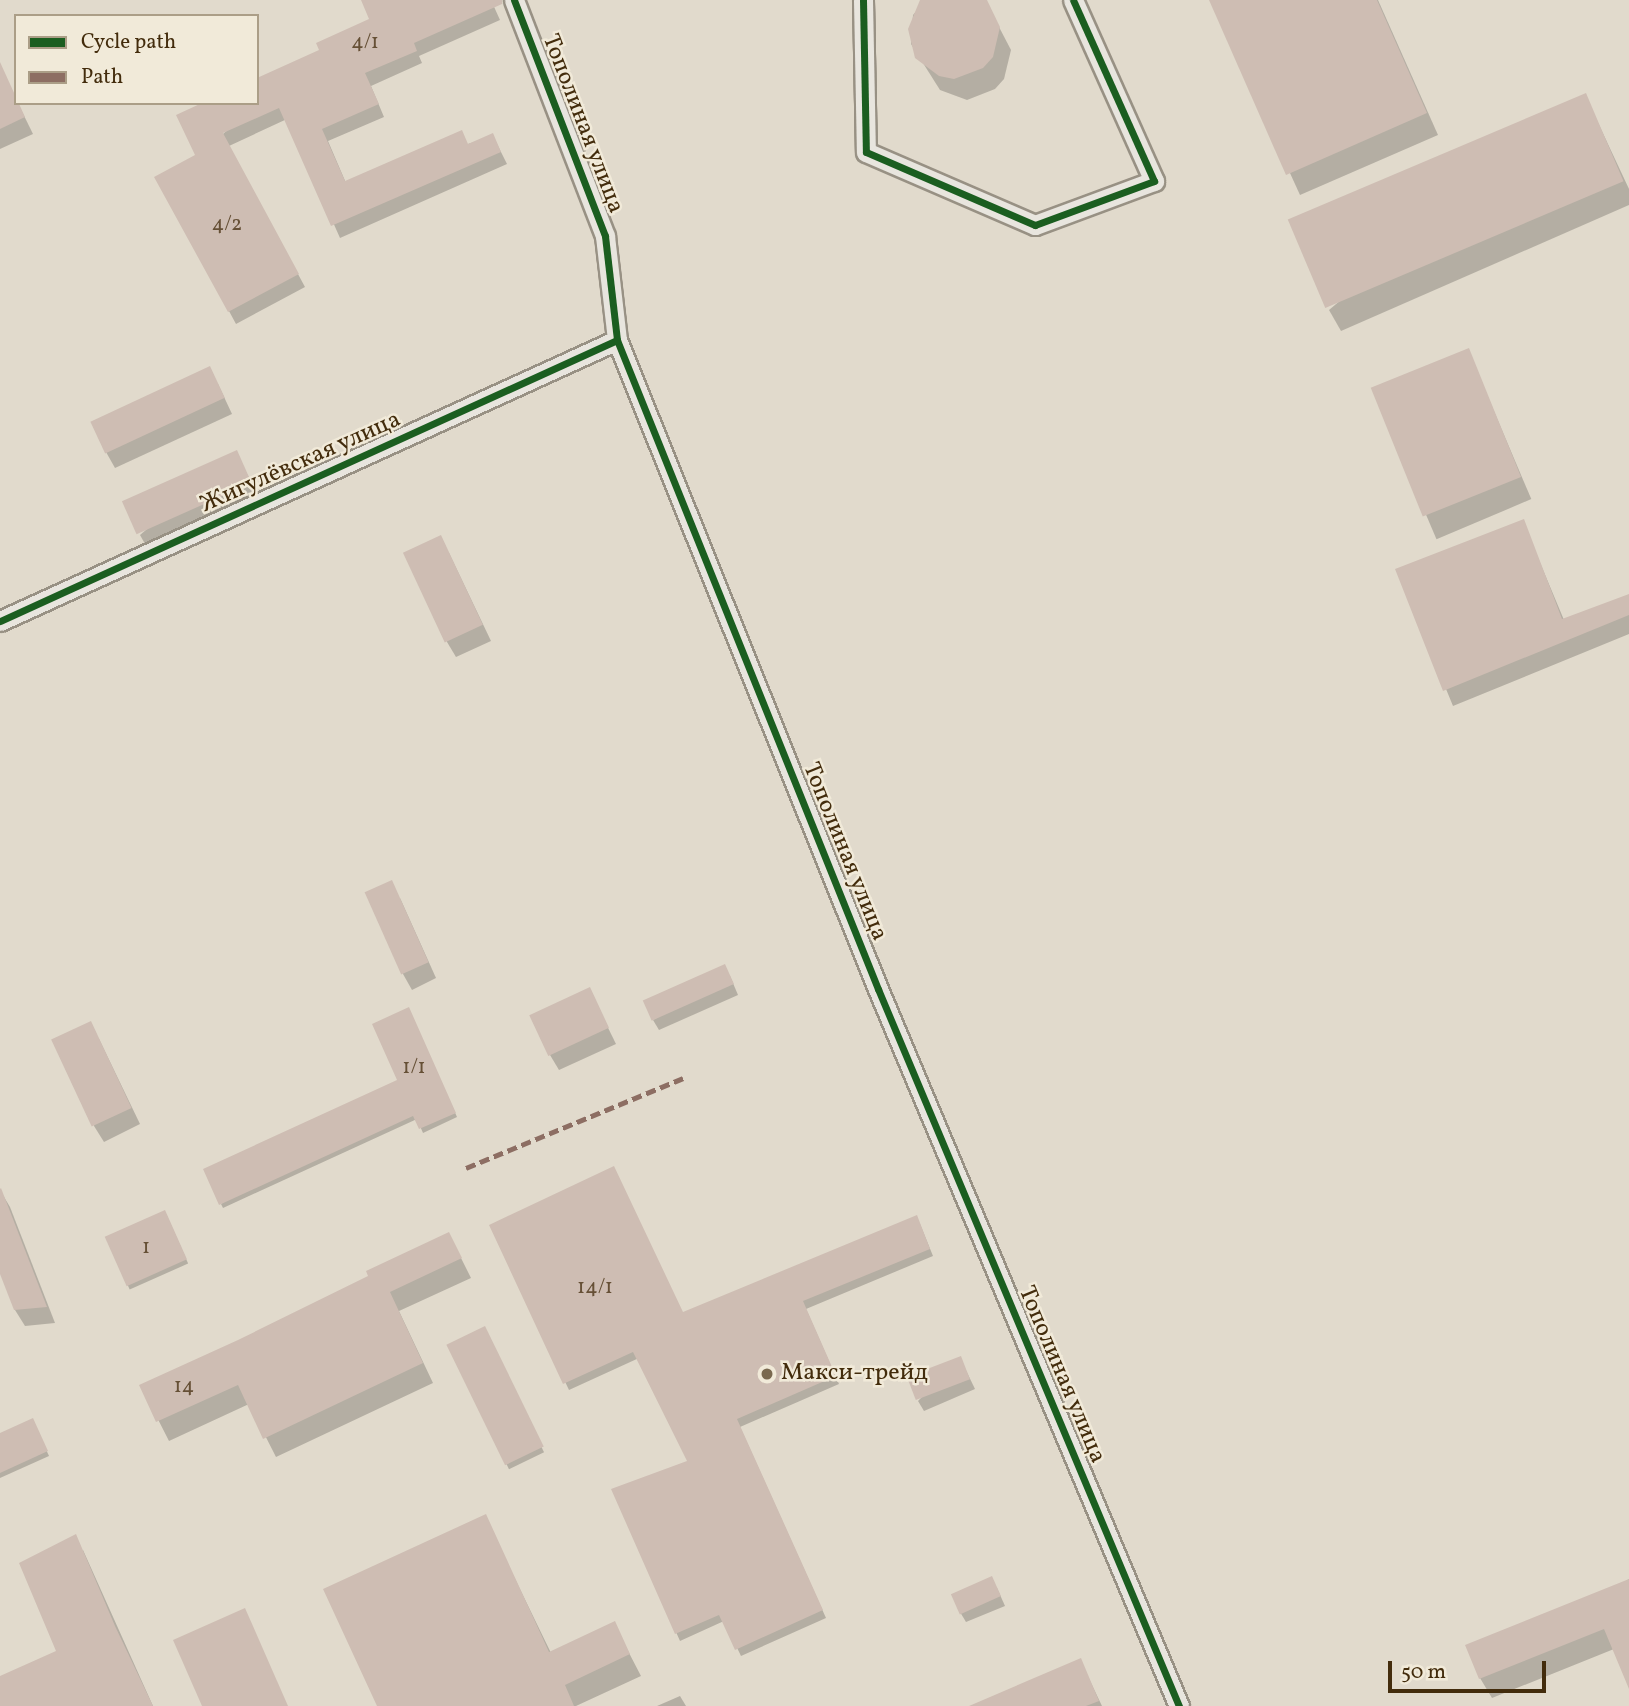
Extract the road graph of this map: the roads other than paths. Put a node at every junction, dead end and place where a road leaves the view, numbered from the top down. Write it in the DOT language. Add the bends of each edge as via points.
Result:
graph roads {
  1 [pos="514,0"];
  2 [pos="863,0"];
  3 [pos="1073,0"];
  4 [pos="617,340"];
  5 [pos="0,621"];
  6 [pos="1179,1706"];
  1 -- 4 [label="street, Тополиная улица" via="605,236"];
  2 -- 3 [label="street" via="866,152 1035,225 1154,181"];
  4 -- 5 [label="street, Жигулёвская улица"];
  4 -- 6 [label="street, Тополиная улица" via="878,989"];
}
